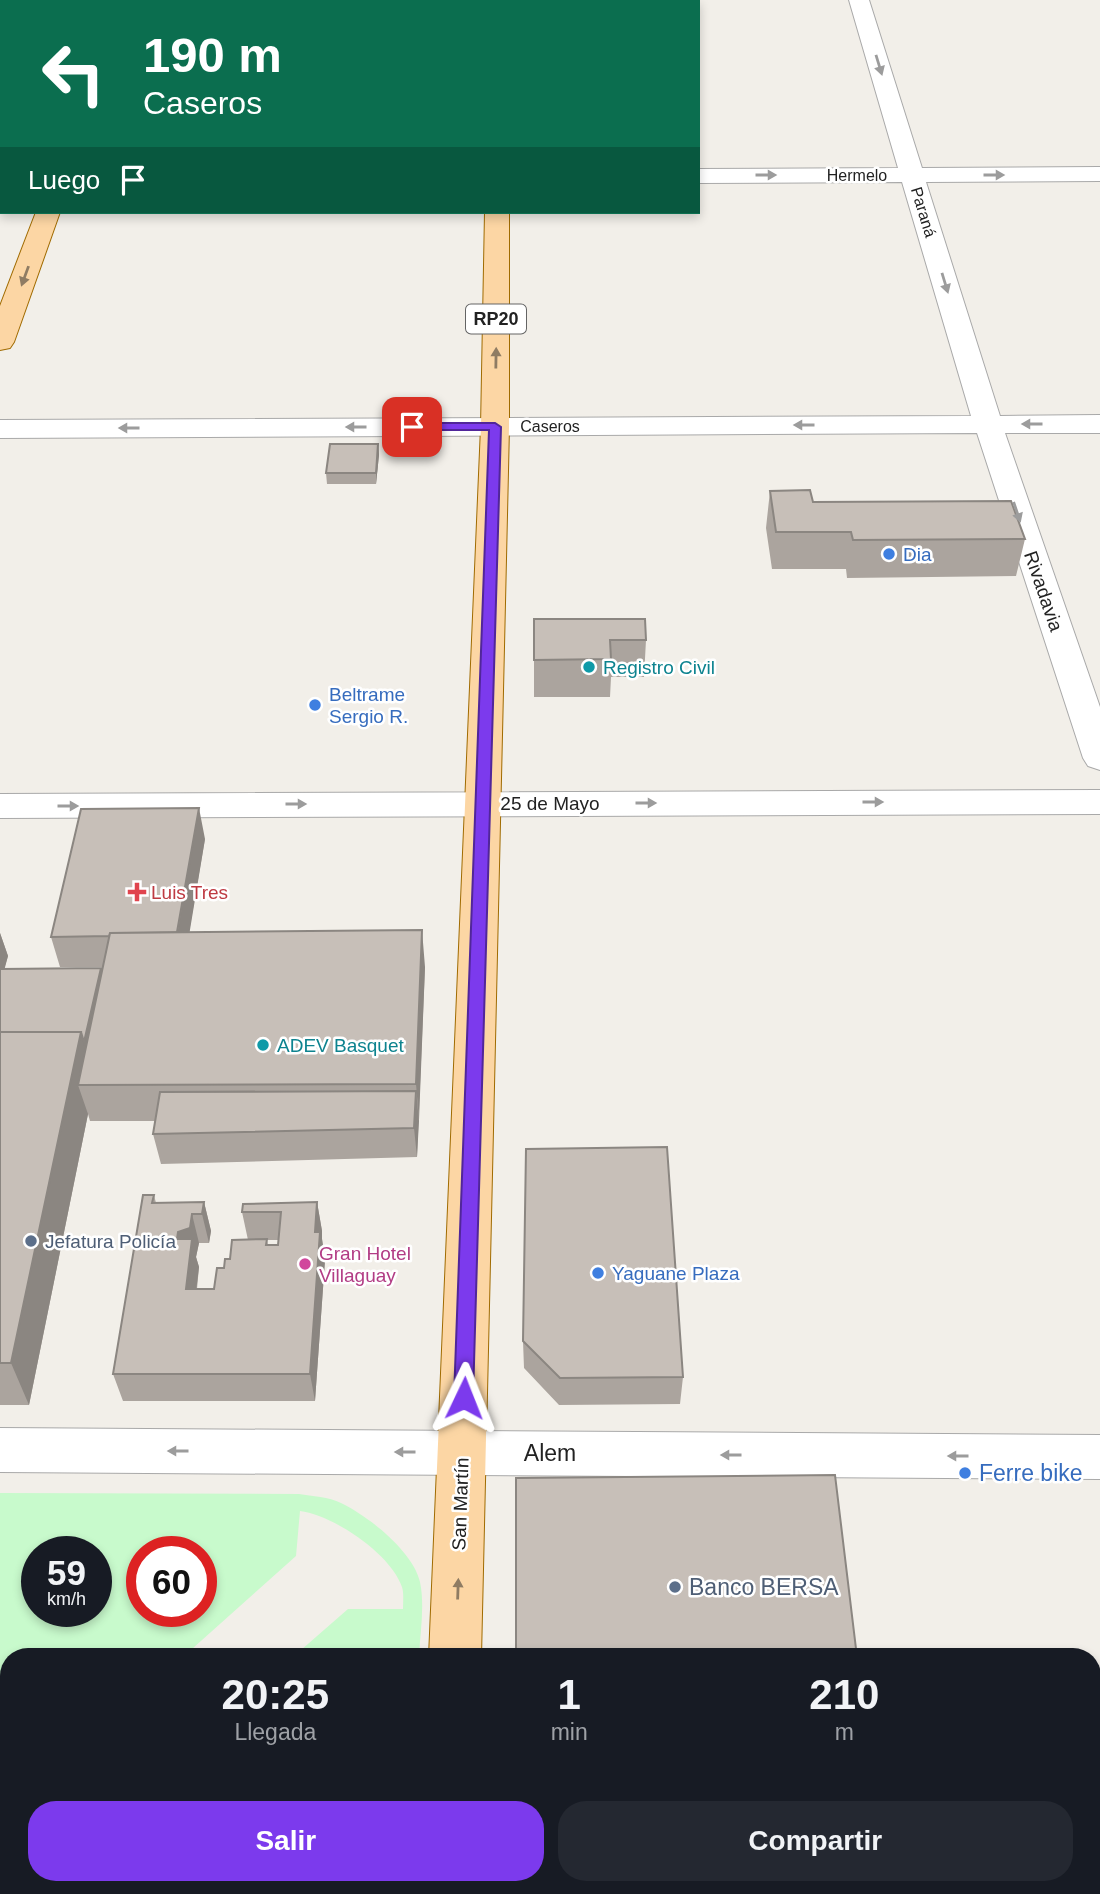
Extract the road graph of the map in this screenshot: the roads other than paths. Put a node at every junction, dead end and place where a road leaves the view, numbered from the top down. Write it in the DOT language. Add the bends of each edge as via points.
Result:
graph roads {
  1 [pos="859,0"];
  2 [pos="1100,174"];
  3 [pos="912,175"];
  4 [pos="700,176"];
  5 [pos="47,214"];
  6 [pos="497,214"];
  7 [pos="0,342"];
  8 [pos="988,424"];
  9 [pos="1100,424"];
  10 [pos="495,427"];
  11 [pos="0,429"];
  12 [pos="1100,758"];
  13 [pos="1100,802"];
  14 [pos="481,803"];
  15 [pos="0,806"];
  16 [pos="0,1450"];
  17 [pos="462,1452"];
  18 [pos="1100,1457"];
  19 [pos="455,1648"];
  1 -- 3 [label="street, Paraná, one-way"];
  3 -- 2 [label="street, Hermelo, one-way"];
  4 -- 3 [label="street, Hermelo, one-way"];
  3 -- 8 [label="street, Paraná, one-way"];
  5 -- 7 [label="main road, one-way"];
  10 -- 6 [label="main road, RP20, one-way"];
  9 -- 8 [label="street, Caseros, one-way"];
  8 -- 10 [label="street, Caseros, one-way"];
  8 -- 12 [label="street, Rivadavia, one-way"];
  10 -- 11 [label="street, Caseros, one-way"];
  10 -- 14 [label="main road, San Martín / RP20"];
  14 -- 13 [label="street, 25 de Mayo, one-way"];
  15 -- 14 [label="street, 25 de Mayo, one-way"];
  14 -- 17 [label="main road, San Martín / RP20"];
  17 -- 16 [label="street, Alem, one-way"];
  18 -- 17 [label="street, Alem, one-way"];
  19 -- 17 [label="main road, San Martín / RP20, one-way"];
}
